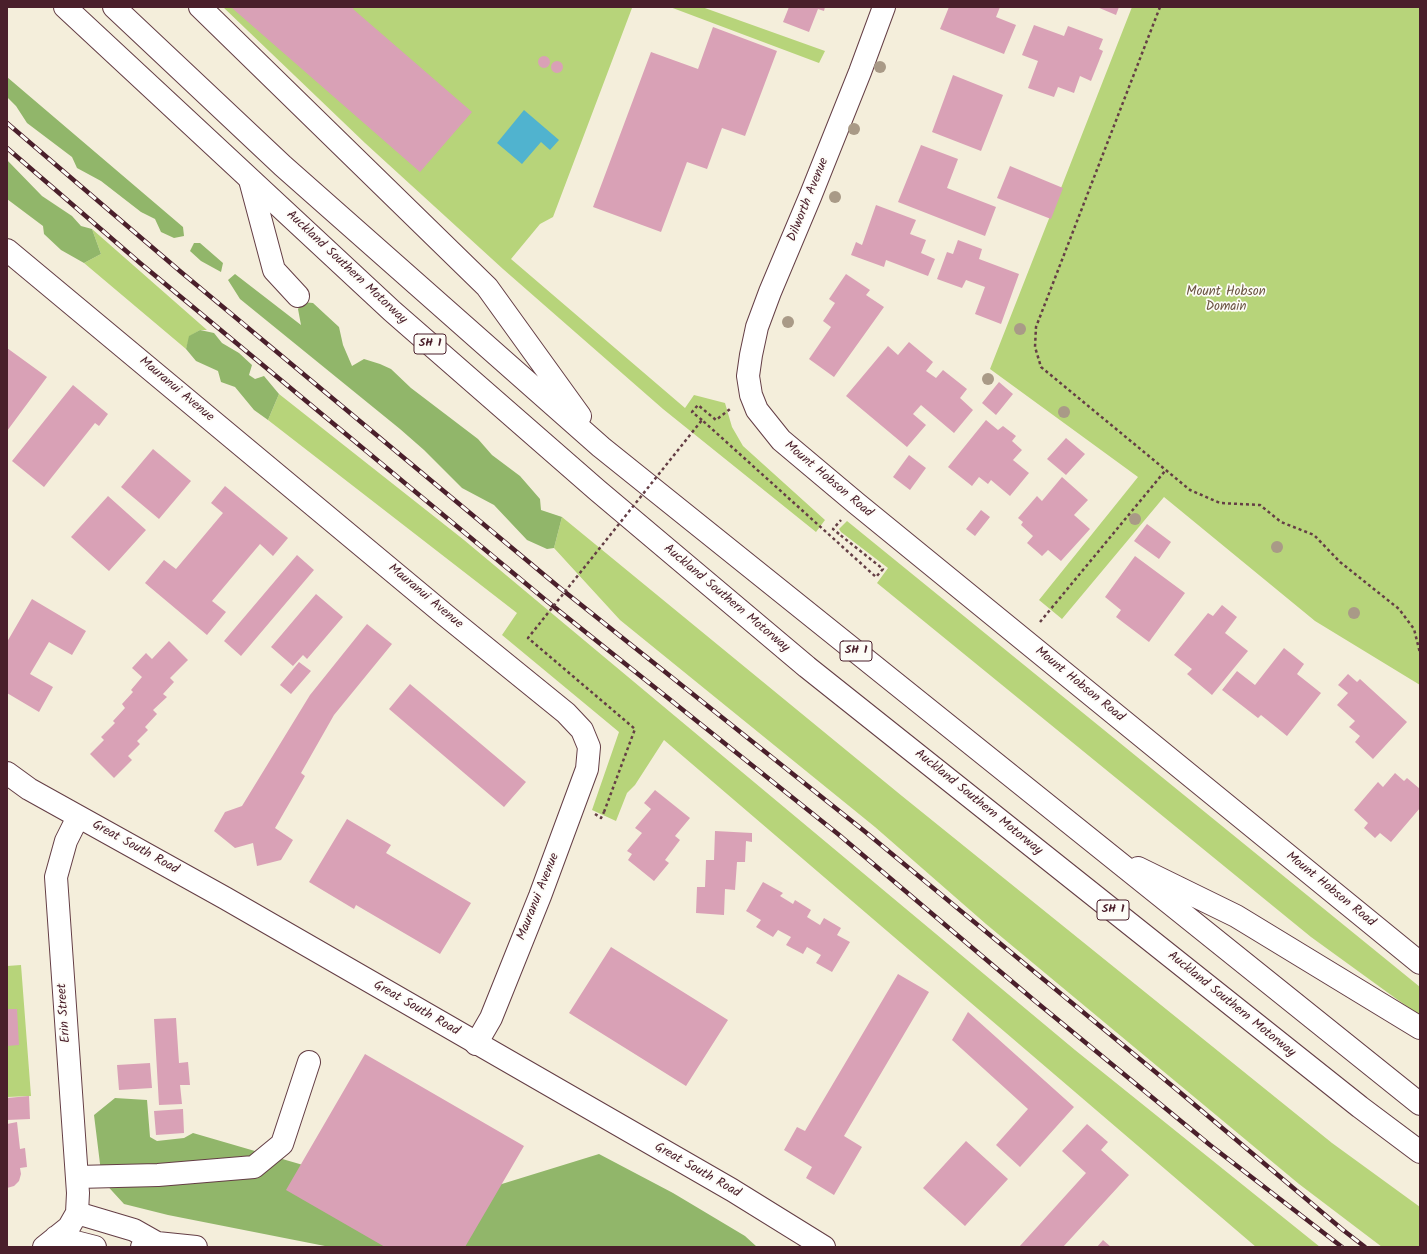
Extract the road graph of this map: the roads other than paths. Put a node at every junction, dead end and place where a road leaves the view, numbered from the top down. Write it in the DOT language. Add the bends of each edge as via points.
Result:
graph roads {
  1 [pos="65,7"];
  2 [pos="114,7"];
  3 [pos="200,7"];
  4 [pos="884,7"];
  5 [pos="250,180"];
  6 [pos="7,250"];
  7 [pos="298,296"];
  8 [pos="751,395"];
  9 [pos="602,447"];
  10 [pos="7,773"];
  11 [pos="78,817"];
  12 [pos="1110,856"];
  13 [pos="1420,963"];
  14 [pos="1420,1028"];
  15 [pos="476,1044"];
  16 [pos="309,1062"];
  17 [pos="1420,1104"];
  18 [pos="1420,1152"];
  19 [pos="77,1177"];
  20 [pos="77,1212"];
  21 [pos="50,1242"];
  22 [pos="149,1245"];
  23 [pos="95,1247"];
  24 [pos="196,1247"];
  25 [pos="824,1247"];
  1 -- 5 [label="main road, Auckland Southern Motorway / SH 1"];
  2 -- 9 [label="main road, SH 1" via="283,166"];
  3 -- 9 [label="main road" via="488,287"];
  4 -- 8 [label="main road, Dilworth Avenue" via="758,327 748,376"];
  5 -- 7 [label="main road" via="274,270"];
  5 -- 18 [label="main road, Auckland Southern Motorway / SH 1" via="404,322 596,490 807,667"];
  6 -- 15 [label="main road, Mauranui Avenue" via="566,713 582,730 589,747 587,769 491,1018"];
  8 -- 13 [label="main road, Mount Hobson Road" via="757,410 781,440"];
  9 -- 12 [label="main road, SH 1"];
  10 -- 11 [label="main road, Great South Road" via="29,789"];
  11 -- 15 [label="main road, Great South Road" via="184,874"];
  11 -- 19 [label="main road, Erin Street" via="66,841 56,877"];
  12 -- 14 [label="main road" via="1176,885 1236,916"];
  12 -- 17 [label="main road, SH 1"];
  15 -- 25 [label="main road, Great South Road" via="732,1190"];
  16 -- 19 [label="main road" via="282,1144 254,1167 158,1175"];
  19 -- 20 [label="main road, Erin Street"];
  20 -- 21 [label="main road" via="68,1227"];
  20 -- 22 [label="main road" via="134,1230"];
  21 -- 23 [label="main road"];
  22 -- 24 [label="main road"];
}
